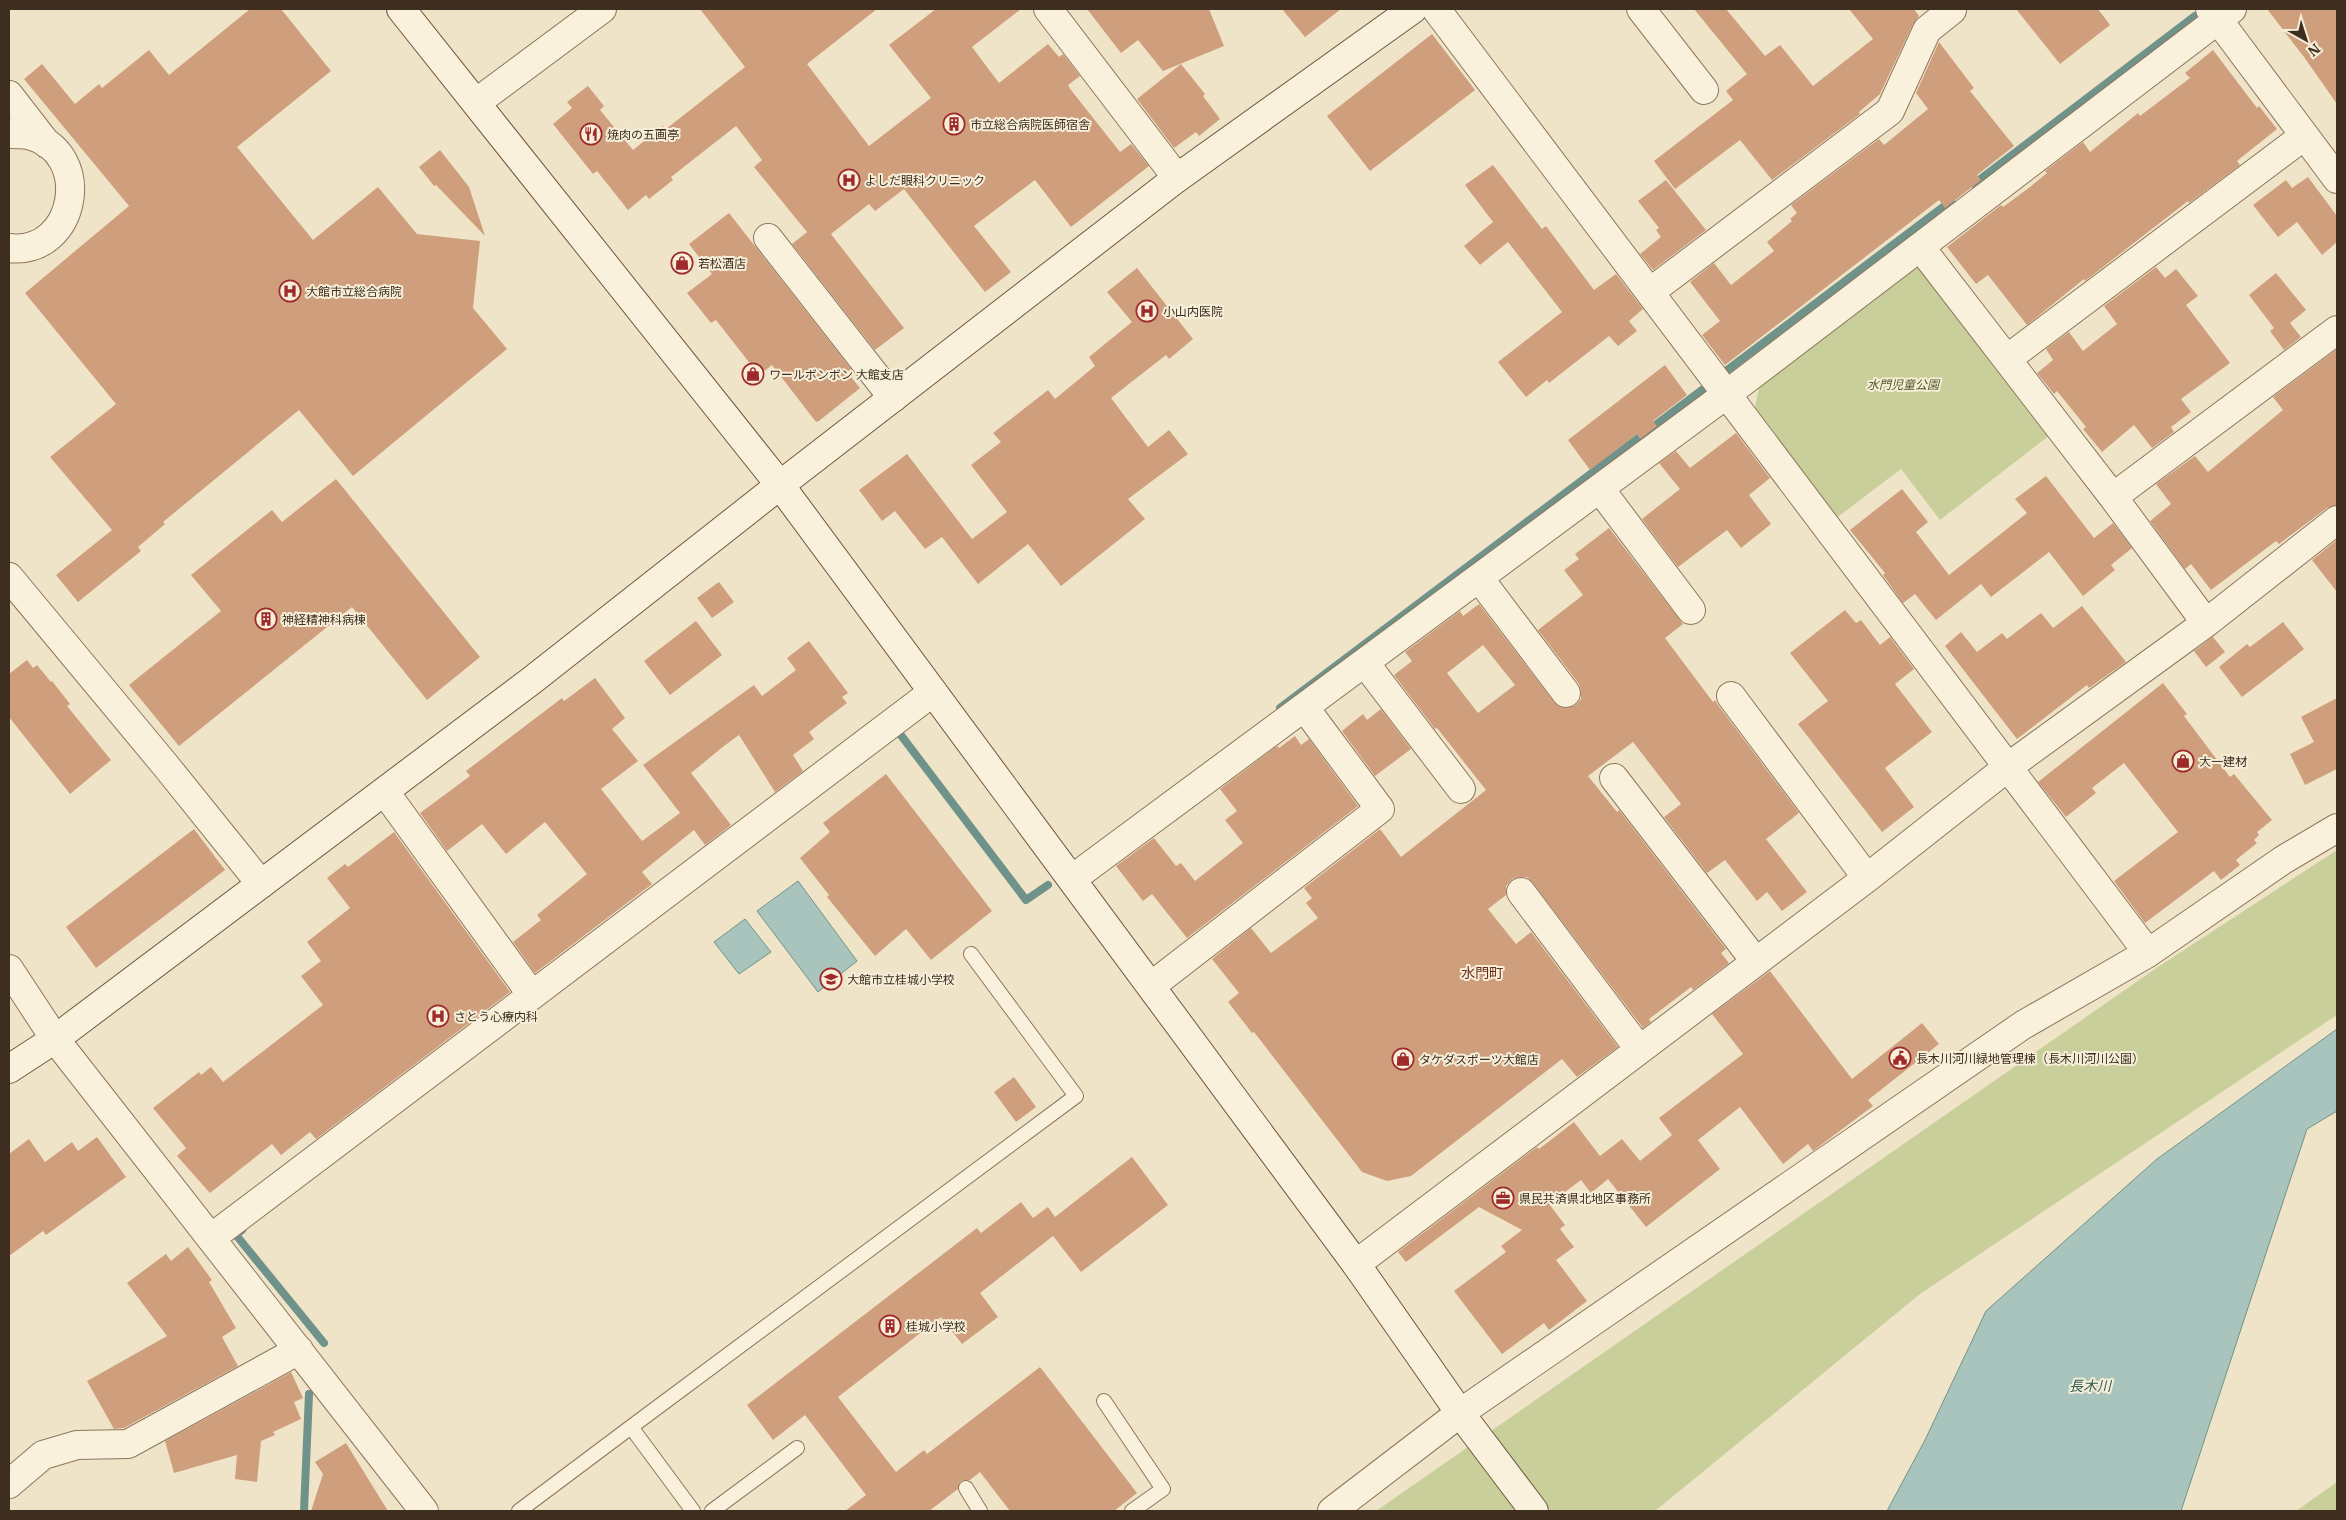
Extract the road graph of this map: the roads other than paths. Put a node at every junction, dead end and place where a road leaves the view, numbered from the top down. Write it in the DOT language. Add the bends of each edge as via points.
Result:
graph roads {
  1 [pos="401,9"];
  2 [pos="602,9"];
  3 [pos="1048,9"];
  4 [pos="1413,9"];
  5 [pos="1436,9"];
  6 [pos="1641,9"];
  7 [pos="1952,10"];
  8 [pos="2220,12"];
  9 [pos="1704,90"];
  10 [pos="9,96"];
  11 [pos="477,102"];
  12 [pos="9,134"];
  13 [pos="2304,136"];
  14 [pos="47,144"];
  15 [pos="1177,178"];
  16 [pos="2337,179"];
  17 [pos="768,238"];
  18 [pos="9,248"];
  19 [pos="1921,248"];
  20 [pos="1650,292"];
  21 [pos="2337,330"];
  22 [pos="2007,359"];
  23 [pos="1727,394"];
  24 [pos="893,398"];
  25 [pos="780,484"];
  26 [pos="1600,489"];
  27 [pos="2113,497"];
  28 [pos="2337,520"];
  29 [pos="9,577"];
  30 [pos="1480,578"];
  31 [pos="1691,610"];
  32 [pos="2206,623"];
  33 [pos="1365,663"];
  34 [pos="933,692"];
  35 [pos="1566,693"];
  36 [pos="1731,696"];
  37 [pos="1305,708"];
  38 [pos="2008,768"];
  39 [pos="1614,778"];
  40 [pos="1461,788"];
  41 [pos="385,792"];
  42 [pos="2337,828"];
  43 [pos="1868,878"];
  44 [pos="1072,879"];
  45 [pos="261,884"];
  46 [pos="1521,892"];
  47 [pos="2148,953"];
  48 [pos="971,954"];
  49 [pos="1756,962"];
  50 [pos="9,969"];
  51 [pos="1152,986"];
  52 [pos="532,995"];
  53 [pos="55,1039"];
  54 [pos="1639,1049"];
  55 [pos="9,1069"];
  56 [pos="211,1238"];
  57 [pos="1356,1264"];
  58 [pos="299,1350"];
  59 [pos="1104,1401"];
  60 [pos="1466,1421"];
  61 [pos="631,1427"];
  62 [pos="797,1448"];
  63 [pos="9,1484"];
  64 [pos="966,1488"];
  65 [pos="424,1511"];
  66 [pos="519,1511"];
  67 [pos="693,1511"];
  68 [pos="712,1511"];
  69 [pos="980,1511"];
  70 [pos="1132,1511"];
  71 [pos="1332,1511"];
  72 [pos="1534,1511"];
  1 -- 11 [label="street"];
  2 -- 11 [label="street"];
  3 -- 15 [label="street"];
  4 -- 15 [label="street"];
  5 -- 20 [label="street"];
  6 -- 9 [label="street"];
  7 -- 20 [label="street" via="1927,30 1890,112"];
  8 -- 13 [label="street"];
  8 -- 19 [label="street"];
  10 -- 14 [label="street"];
  11 -- 25 [label="street"];
  12 -- 14 [label="street" via="29,135"];
  13 -- 16 [label="street"];
  13 -- 22 [label="street"];
  14 -- 18 [label="street" via="60,156 68,172 72,189 69,207 62,223 50,236 34,245"];
  15 -- 24 [label="street"];
  17 -- 24 [label="street"];
  19 -- 22 [label="street"];
  19 -- 23 [label="street"];
  20 -- 23 [label="street"];
  21 -- 27 [label="street"];
  22 -- 27 [label="street"];
  23 -- 26 [label="street"];
  23 -- 38 [label="street"];
  24 -- 25 [label="street"];
  25 -- 34 [label="street"];
  25 -- 41 [label="street"];
  26 -- 30 [label="street"];
  26 -- 31 [label="street"];
  27 -- 32 [label="street"];
  28 -- 32 [label="street"];
  29 -- 45 [label="street"];
  30 -- 33 [label="street"];
  30 -- 35 [label="street"];
  32 -- 38 [label="street"];
  33 -- 37 [label="street"];
  33 -- 40 [label="street"];
  34 -- 44 [label="street"];
  34 -- 52 [label="street"];
  36 -- 43 [label="street"];
  37 -- 44 [label="street"];
  37 -- 51 [label="street" via="1380,809"];
  38 -- 43 [label="street"];
  38 -- 47 [label="street"];
  39 -- 49 [label="street"];
  41 -- 45 [label="street"];
  41 -- 52 [label="street"];
  42 -- 47 [label="street" via="2283,860"];
  43 -- 49 [label="street"];
  44 -- 51 [label="street"];
  45 -- 53 [label="street"];
  46 -- 54 [label="street"];
  47 -- 60 [label="street" via="2023,1025"];
  48 -- 61 [label="lane" via="1076,1096"];
  49 -- 54 [label="street"];
  50 -- 53 [label="street"];
  51 -- 57 [label="street"];
  52 -- 56 [label="street"];
  53 -- 55 [label="street"];
  53 -- 56 [label="street"];
  54 -- 57 [label="street"];
  56 -- 58 [label="street"];
  57 -- 60 [label="street"];
  58 -- 63 [label="street" via="128,1444 77,1446 43,1455"];
  58 -- 65 [label="street"];
  59 -- 70 [label="lane" via="1163,1489"];
  60 -- 71 [label="street"];
  60 -- 72 [label="street"];
  61 -- 66 [label="lane"];
  61 -- 67 [label="lane"];
  62 -- 68 [label="lane"];
  64 -- 69 [label="lane"];
}
